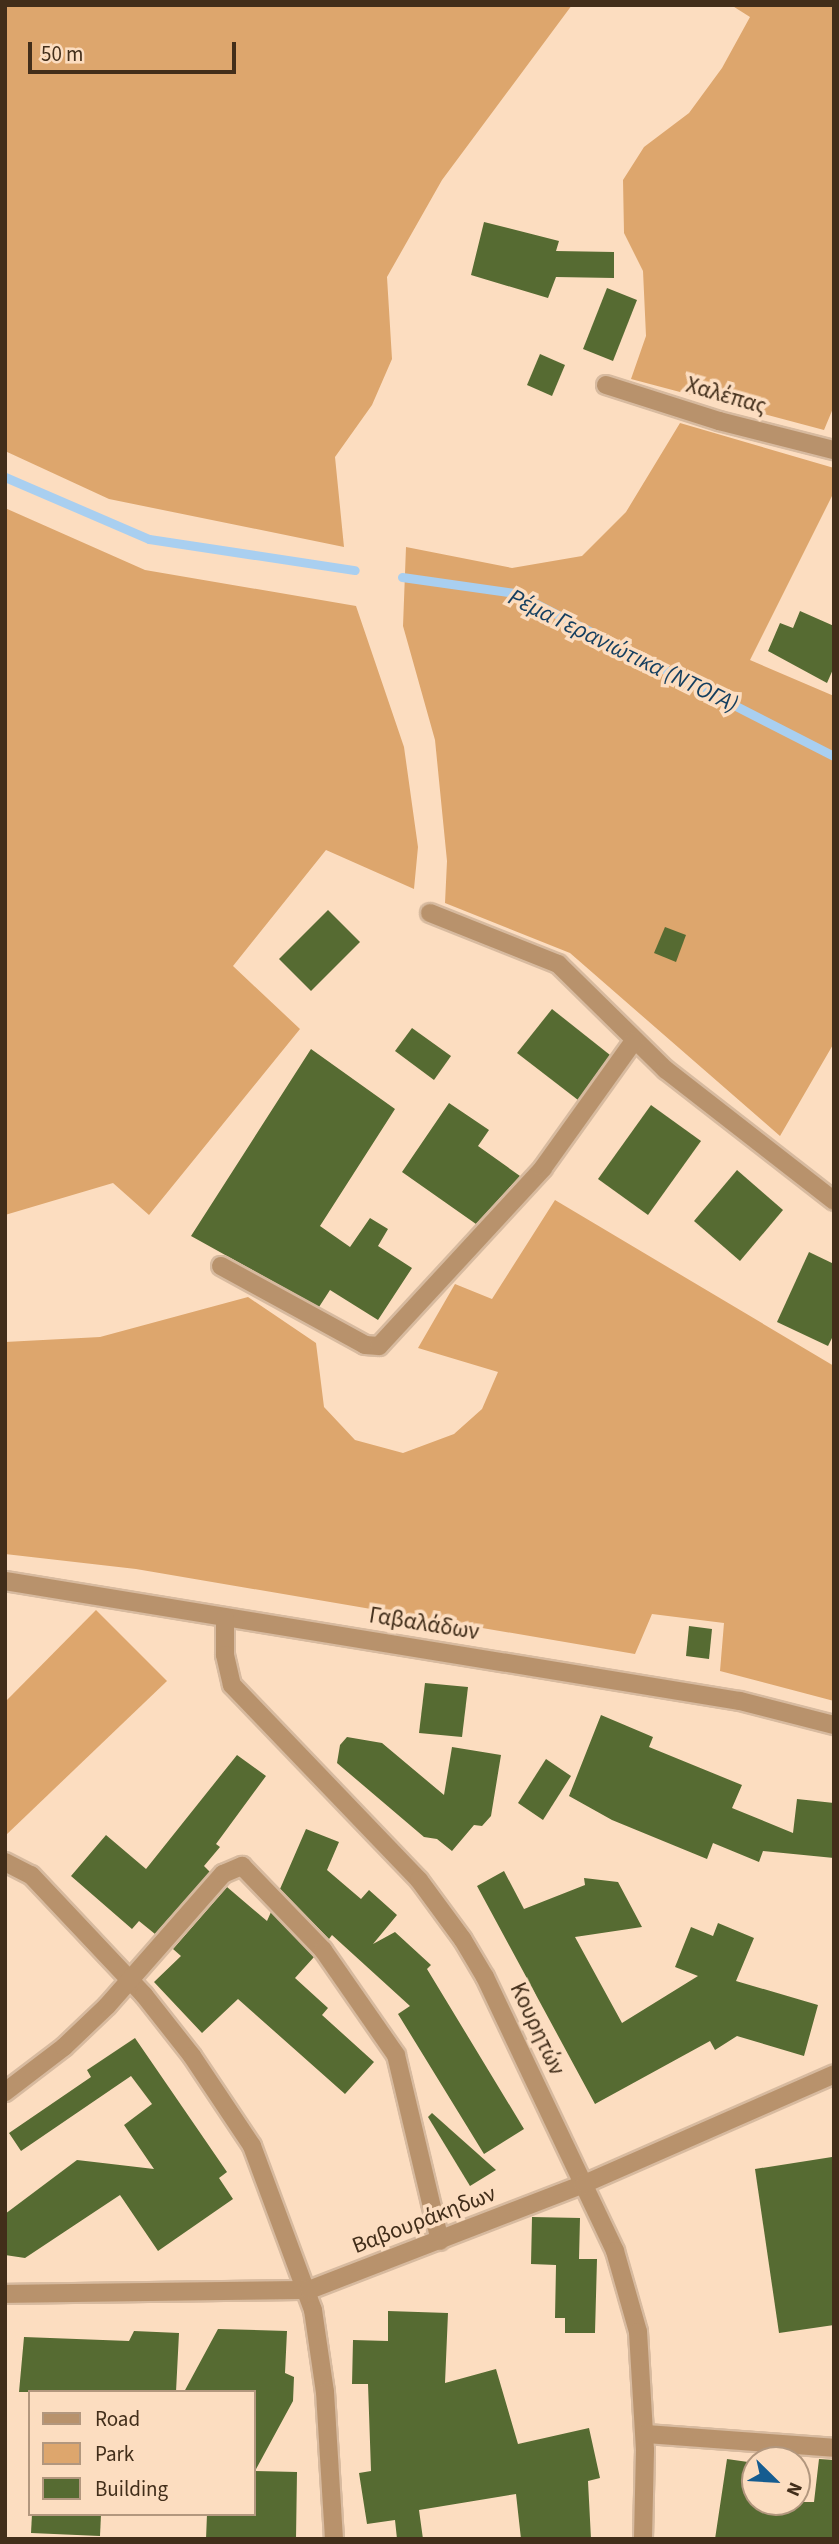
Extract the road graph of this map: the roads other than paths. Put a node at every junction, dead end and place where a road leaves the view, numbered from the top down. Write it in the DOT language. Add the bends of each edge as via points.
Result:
graph roads {
  1 [pos="607,385"];
  2 [pos="834,450"];
  3 [pos="430,913"];
  4 [pos="634,1041"];
  5 [pos="834,1201"];
  6 [pos="221,1266"];
  7 [pos="5,1581"];
  8 [pos="225,1618"];
  9 [pos="834,1725"];
  10 [pos="5,1862"];
  11 [pos="131,1981"];
  12 [pos="834,2074"];
  13 [pos="5,2092"];
  14 [pos="584,2184"];
  15 [pos="440,2241"];
  16 [pos="309,2290"];
  17 [pos="5,2294"];
  18 [pos="645,2434"];
  19 [pos="834,2448"];
  20 [pos="334,2539"];
  21 [pos="643,2539"];
  1 -- 2 [label="street, Χαλέπας" via="719,421"];
  3 -- 4 [label="street" via="558,964 594,995"];
  4 -- 5 [label="street"];
  4 -- 6 [label="street" via="543,1168 379,1346 365,1345"];
  7 -- 8 [label="street, Γαβαλάδων"];
  8 -- 9 [label="street, Γαβαλάδων" via="727,1699"];
  8 -- 14 [label="street, Κουρητών" via="225,1654 232,1685 419,1880 463,1940"];
  10 -- 11 [label="street" via="31,1875"];
  11 -- 13 [label="street" via="64,2047"];
  11 -- 15 [label="street" via="223,1874 237,1867 251,1871 323,1950 396,2056"];
  11 -- 16 [label="street" via="192,2056 252,2146"];
  12 -- 14 [label="street, Βαβουράκηδων"];
  14 -- 15 [label="street, Βαβουράκηδων"];
  14 -- 18 [label="street, Κουρητών" via="615,2251 638,2332"];
  15 -- 16 [label="street, Βαβουράκηδων"];
  16 -- 17 [label="street, Βαβουράκηδων"];
  16 -- 20 [label="street" via="325,2392"];
  18 -- 19 [label="street"];
  18 -- 21 [label="street, Κουρητών"];
}
